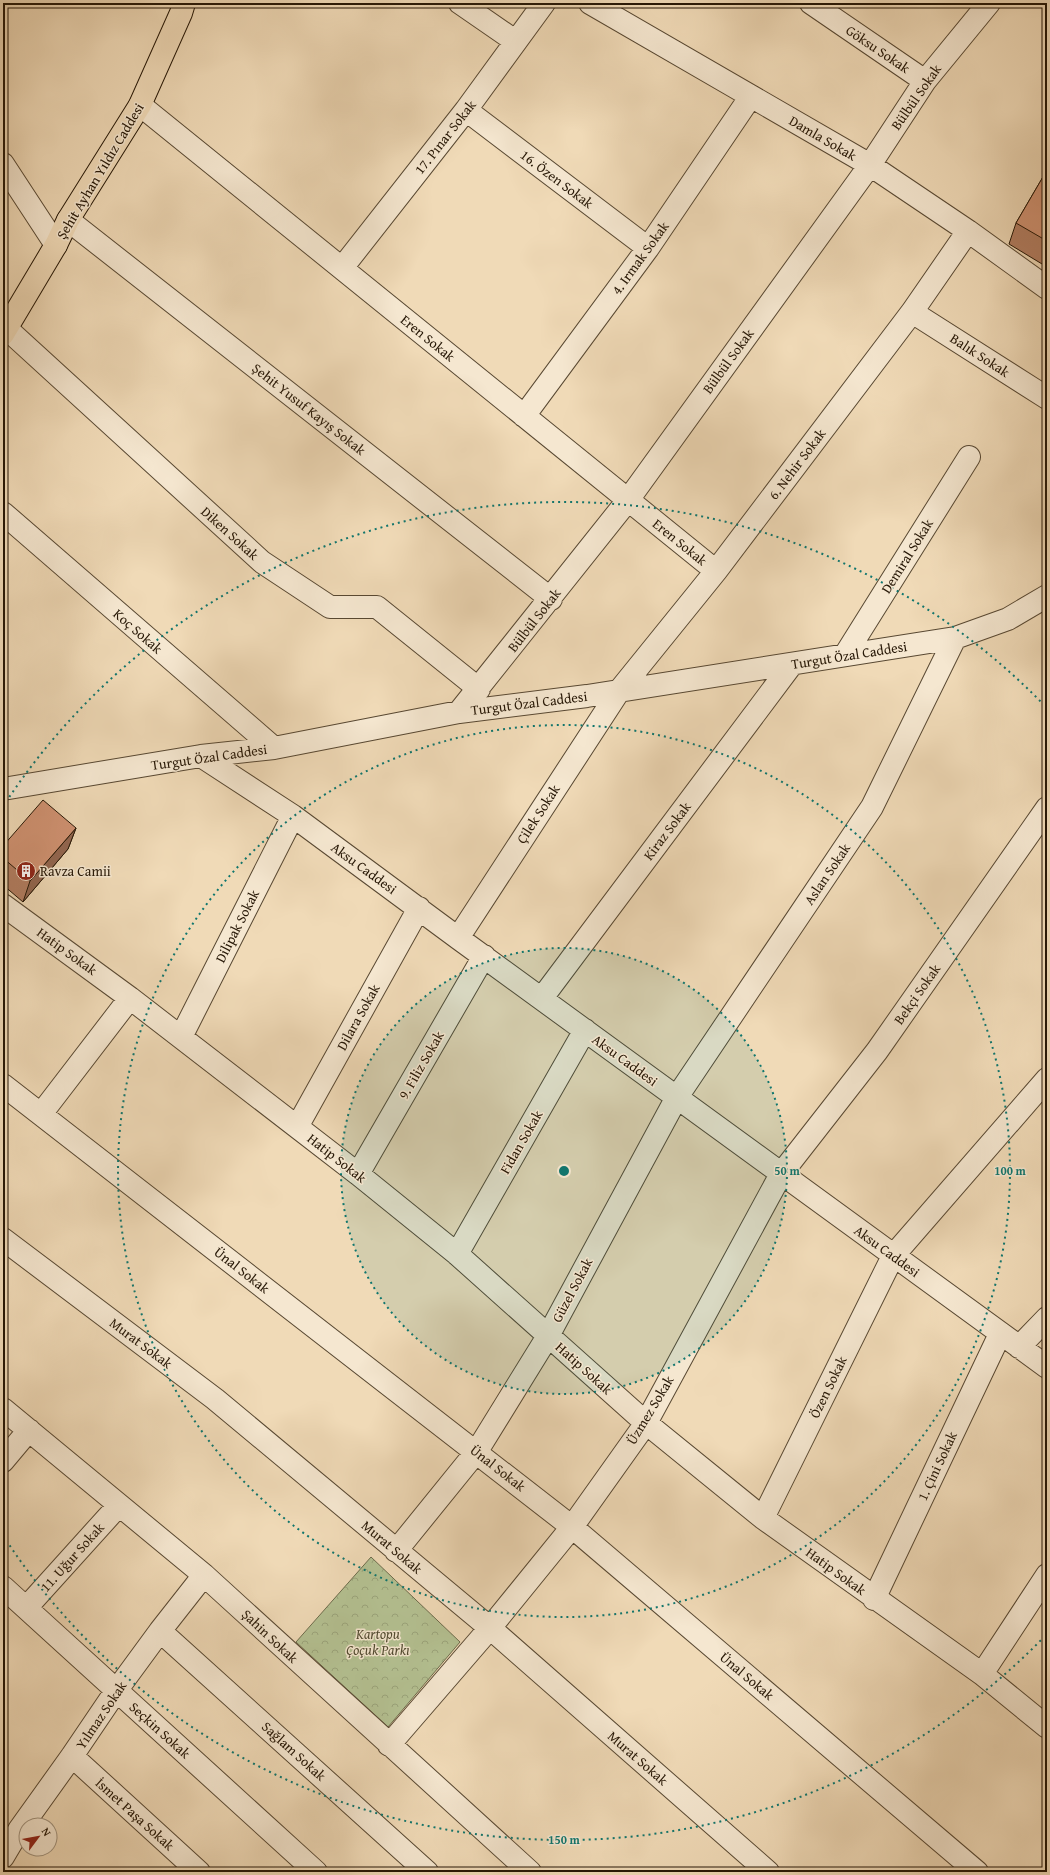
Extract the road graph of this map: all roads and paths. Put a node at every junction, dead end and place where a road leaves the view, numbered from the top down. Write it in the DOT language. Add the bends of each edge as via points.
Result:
graph roads {
  1 [pos="460,3"];
  2 [pos="544,3"];
  3 [pos="590,3"];
  4 [pos="811,3"];
  5 [pos="989,3"];
  6 [pos="185,6"];
  7 [pos="515,41"];
  8 [pos="925,82"];
  9 [pos="751,96"];
  10 [pos="140,105"];
  11 [pos="466,110"];
  12 [pos="3,164"];
  13 [pos="870,165"];
  14 [pos="68,220"];
  15 [pos="968,231"];
  16 [pos="56,245"];
  17 [pos="648,248"];
  18 [pos="342,268"];
  19 [pos="1047,288"];
  20 [pos="912,312"];
  21 [pos="5,331"];
  22 [pos="1047,398"];
  23 [pos="524,416"];
  24 [pos="969,456"];
  25 [pos="628,500"];
  26 [pos="3,513"];
  27 [pos="716,571"];
  28 [pos="1047,596"];
  29 [pos="551,599"];
  30 [pos="955,638"];
  31 [pos="845,655"];
  32 [pos="792,664"];
  33 [pos="479,689"];
  34 [pos="619,691"];
  35 [pos="459,712"];
  36 [pos="274,748"];
  37 [pos="201,756"];
  38 [pos="3,789"];
  39 [pos="1047,808"];
  40 [pos="293,816"];
  41 [pos="3,905"];
  42 [pos="418,908"];
  43 [pos="458,938"];
  44 [pos="484,956"];
  45 [pos="130,998"];
  46 [pos="542,998"];
  47 [pos="585,1030"];
  48 [pos="181,1037"];
  49 [pos="1047,1079"];
  50 [pos="3,1085"];
  51 [pos="676,1097"];
  52 [pos="40,1114"];
  53 [pos="297,1127"];
  54 [pos="358,1174"];
  55 [pos="781,1174"];
  56 [pos="3,1239"];
  57 [pos="457,1254"];
  58 [pos="893,1256"];
  59 [pos="1047,1318"];
  60 [pos="1000,1334"];
  61 [pos="548,1336"];
  62 [pos="1019,1346"];
  63 [pos="1047,1367"];
  64 [pos="3,1409"];
  65 [pos="646,1422"];
  66 [pos="29,1430"];
  67 [pos="477,1452"];
  68 [pos="3,1461"];
  69 [pos="119,1505"];
  70 [pos="763,1518"];
  71 [pos="572,1527"];
  72 [pos="396,1551"];
  73 [pos="1047,1574"];
  74 [pos="204,1576"];
  75 [pos="3,1587"];
  76 [pos="874,1599"];
  77 [pos="26,1608"];
  78 [pos="490,1628"];
  79 [pos="160,1631"];
  80 [pos="982,1674"];
  81 [pos="116,1691"];
  82 [pos="1047,1727"];
  83 [pos="389,1745"];
  84 [pos="72,1756"];
  85 [pos="3,1858"];
  86 [pos="195,1871"];
  87 [pos="316,1872"];
  88 [pos="427,1872"];
  89 [pos="530,1872"];
  90 [pos="768,1872"];
  91 [pos="977,1872"];
  1 -- 7 [label="street"];
  2 -- 7 [label="street, 17. Pınar Sokak"];
  3 -- 9 [label="street, Damla Sokak"];
  4 -- 8 [label="street, Göksu Sokak"];
  5 -- 8 [label="street, Bülbül Sokak"];
  6 -- 10 [label="main road, Şehit Ayhan Yıldız Caddesi"];
  7 -- 11 [label="street, 17. Pınar Sokak"];
  8 -- 13 [label="street, Bülbül Sokak"];
  9 -- 13 [label="street, Damla Sokak"];
  9 -- 17 [label="street, 4. Irmak Sokak"];
  10 -- 14 [label="main road, Şehit Ayhan Yıldız Caddesi"];
  10 -- 18 [label="street, Eren Sokak"];
  11 -- 17 [label="street, 16. Özen Sokak"];
  11 -- 18 [label="street, 17. Pınar Sokak"];
  12 -- 16 [label="street"];
  13 -- 15 [label="street, Damla Sokak"];
  13 -- 25 [label="street, Bülbül Sokak"];
  14 -- 16 [label="main road, Şehit Ayhan Yıldız Caddesi"];
  14 -- 29 [label="street, Şehit Yusuf Kayış Sokak"];
  15 -- 19 [label="street, Damla Sokak"];
  15 -- 20 [label="street, 6. Nehir Sokak"];
  16 -- 21 [label="main road, Şehit Ayhan Yıldız Caddesi"];
  17 -- 23 [label="street, 4. Irmak Sokak"];
  18 -- 23 [label="street, Eren Sokak"];
  20 -- 22 [label="street, Balık Sokak"];
  20 -- 27 [label="street, 6. Nehir Sokak"];
  21 -- 33 [label="street, Diken Sokak" via="262,562 330,607 376,607"];
  23 -- 25 [label="street, Eren Sokak"];
  24 -- 31 [label="street, Demiral Sokak"];
  25 -- 27 [label="street, Eren Sokak"];
  25 -- 29 [label="street, Bülbül Sokak"];
  26 -- 36 [label="street, Koç Sokak"];
  27 -- 34 [label="street, 6. Nehir Sokak"];
  28 -- 30 [label="street, Turgut Özal Caddesi" via="1008,619"];
  29 -- 33 [label="street, Bülbül Sokak"];
  30 -- 31 [label="street, Turgut Özal Caddesi"];
  30 -- 51 [label="street, Aslan Sokak" via="872,807"];
  31 -- 32 [label="street, Turgut Özal Caddesi"];
  32 -- 34 [label="street, Turgut Özal Caddesi"];
  32 -- 46 [label="street, Kiraz Sokak"];
  33 -- 35 [label="street, Bülbül Sokak"];
  34 -- 35 [label="street, Turgut Özal Caddesi"];
  34 -- 43 [label="street, Çilek Sokak"];
  35 -- 36 [label="street, Turgut Özal Caddesi"];
  36 -- 37 [label="street, Turgut Özal Caddesi"];
  37 -- 38 [label="street, Turgut Özal Caddesi"];
  37 -- 40 [label="street, Aksu Caddesi"];
  39 -- 55 [label="street, Bekçi Sokak" via="877,1051"];
  40 -- 42 [label="street, Aksu Caddesi"];
  40 -- 48 [label="street, Dilipak Sokak"];
  41 -- 45 [label="street, Hatip Sokak"];
  42 -- 43 [label="street, Aksu Caddesi"];
  42 -- 53 [label="street, Dilara Sokak"];
  43 -- 44 [label="street, Aksu Caddesi"];
  44 -- 46 [label="street, Aksu Caddesi"];
  44 -- 54 [label="street, 9. Filiz Sokak"];
  45 -- 48 [label="street, Hatip Sokak"];
  45 -- 52 [label="street"];
  46 -- 47 [label="street, Aksu Caddesi"];
  47 -- 51 [label="street, Aksu Caddesi"];
  47 -- 57 [label="street, Fidan Sokak"];
  48 -- 53 [label="street, Hatip Sokak"];
  49 -- 58 [label="street, Özen Sokak"];
  50 -- 52 [label="street, Ünal Sokak"];
  51 -- 55 [label="street, Aksu Caddesi"];
  51 -- 61 [label="street, Güzel Sokak"];
  52 -- 67 [label="street, Ünal Sokak"];
  53 -- 54 [label="street, Hatip Sokak"];
  54 -- 57 [label="street, Hatip Sokak"];
  55 -- 58 [label="street, Aksu Caddesi"];
  55 -- 65 [label="street, Üzmez Sokak"];
  56 -- 72 [label="street, Murat Sokak" via="215,1399"];
  57 -- 61 [label="street, Hatip Sokak"];
  58 -- 60 [label="street, Aksu Caddesi"];
  58 -- 70 [label="street, Özen Sokak"];
  59 -- 62 [label="street"];
  60 -- 62 [label="street, Aksu Caddesi"];
  60 -- 76 [label="street, 1. Çini Sokak"];
  61 -- 65 [label="street, Hatip Sokak"];
  61 -- 67 [label="street, Güzel Sokak"];
  62 -- 63 [label="street, Aksu Caddesi"];
  64 -- 66 [label="street, Şahin Sokak"];
  65 -- 70 [label="street, Hatip Sokak"];
  65 -- 71 [label="street, Üzmez Sokak"];
  66 -- 68 [label="street"];
  66 -- 69 [label="street, Şahin Sokak"];
  67 -- 71 [label="street, Ünal Sokak"];
  67 -- 72 [label="street, Güzel Sokak"];
  69 -- 74 [label="street, Şahin Sokak"];
  69 -- 77 [label="street, 11. Uğur Sokak"];
  70 -- 76 [label="street, Hatip Sokak"];
  71 -- 78 [label="street, Üzmez Sokak"];
  71 -- 91 [label="street, Ünal Sokak"];
  72 -- 78 [label="street, Murat Sokak"];
  73 -- 80 [label="street"];
  74 -- 79 [label="street, Yılmaz Sokak"];
  74 -- 83 [label="street, Şahin Sokak"];
  75 -- 77 [label="street, Seçkin Sokak"];
  76 -- 80 [label="street, Hatip Sokak"];
  77 -- 81 [label="street, Seçkin Sokak"];
  78 -- 83 [label="street, Üzmez Sokak"];
  78 -- 90 [label="street, Murat Sokak"];
  79 -- 81 [label="street, Yılmaz Sokak"];
  79 -- 88 [label="street, Sağlam Sokak"];
  80 -- 82 [label="street, Hatip Sokak"];
  81 -- 84 [label="street, Yılmaz Sokak"];
  81 -- 87 [label="street, Seçkin Sokak"];
  83 -- 89 [label="street, Şahin Sokak"];
  84 -- 85 [label="street, Yılmaz Sokak" via="19,1830"];
  84 -- 86 [label="street, İsmet Paşa Sokak"];
}
